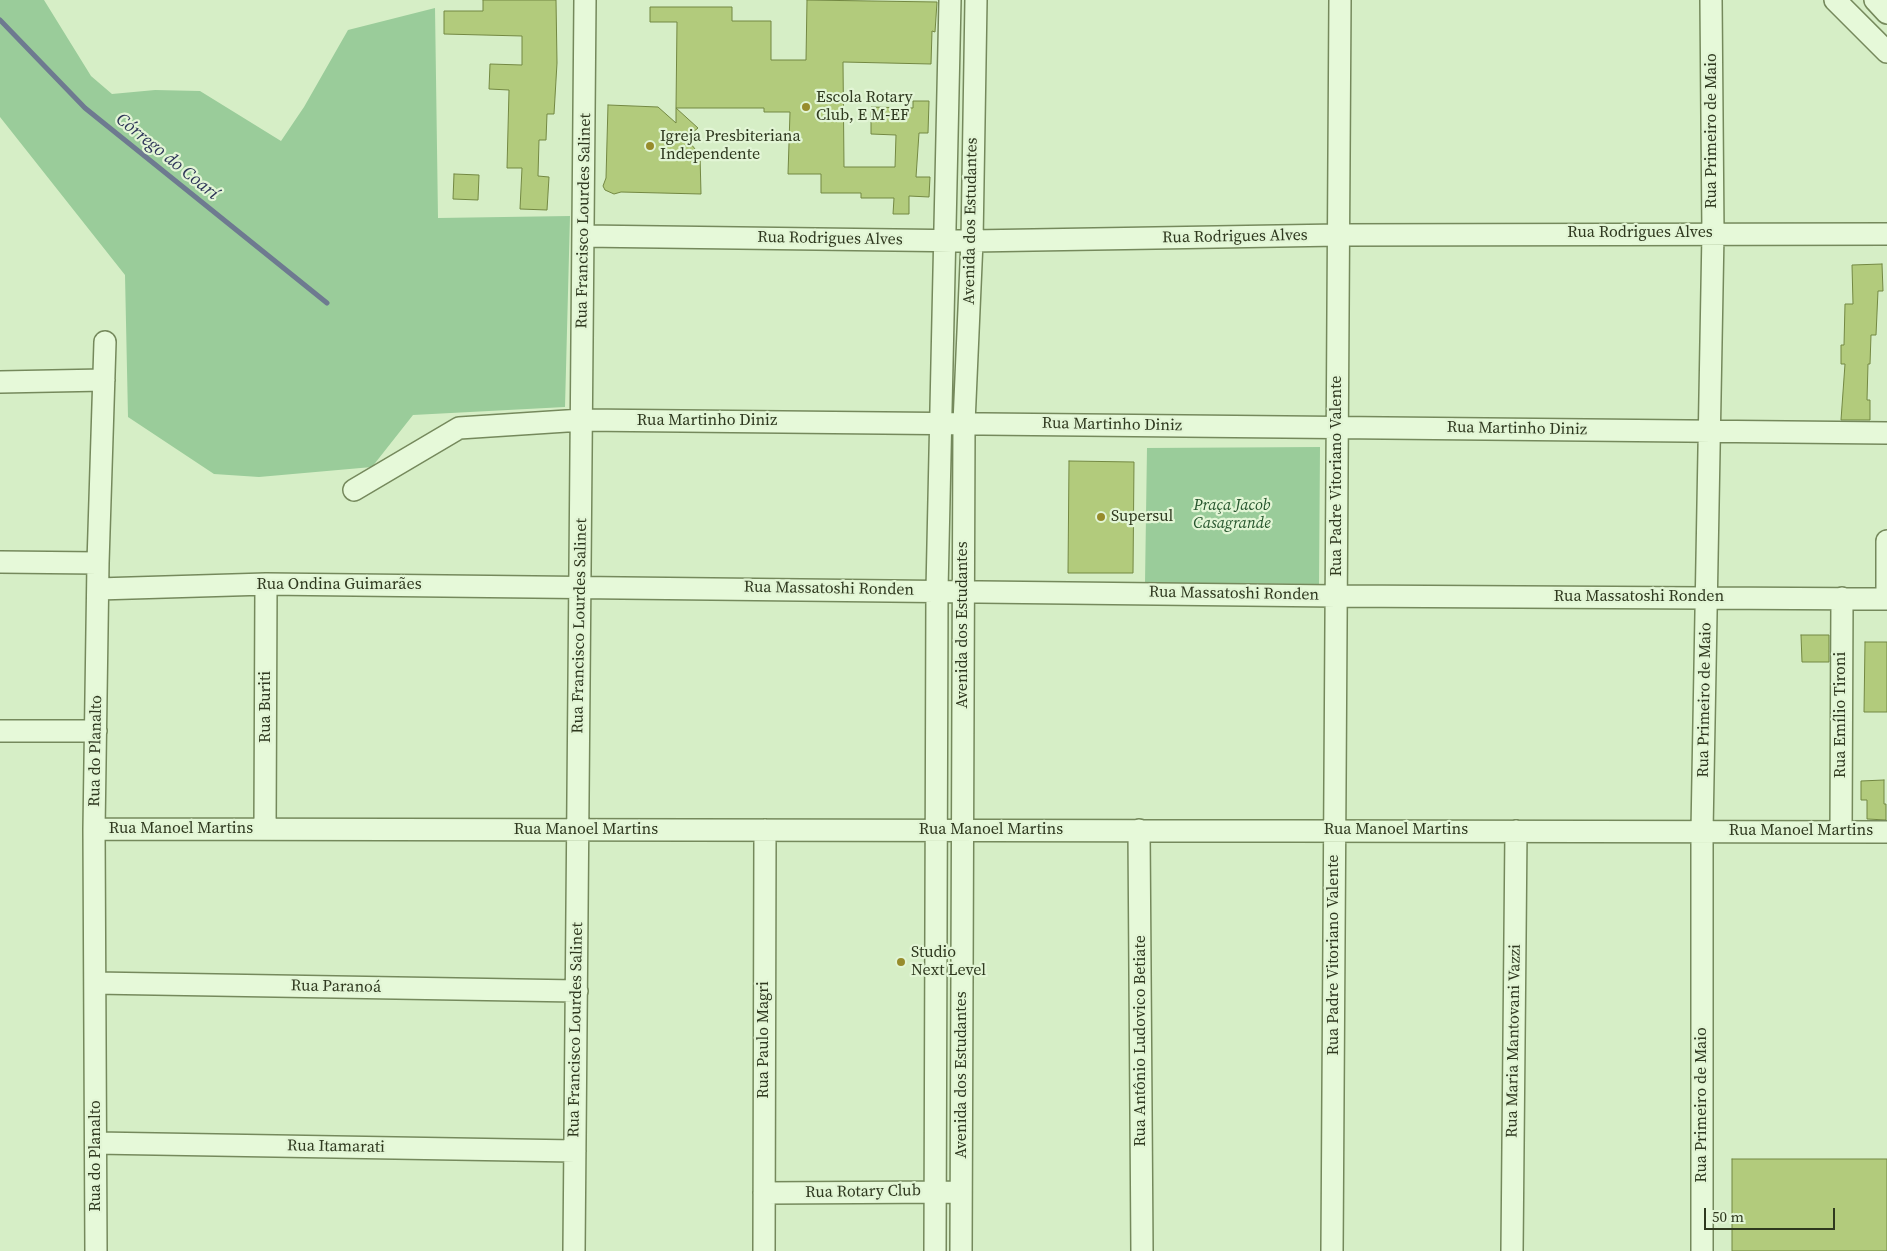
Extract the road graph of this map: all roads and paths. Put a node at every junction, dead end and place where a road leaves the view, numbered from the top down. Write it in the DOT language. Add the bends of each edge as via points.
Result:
graph roads {
  1 [pos="585,0"];
  2 [pos="950,0"];
  3 [pos="976,0"];
  4 [pos="1340,0"];
  5 [pos="1711,0"];
  6 [pos="1835,0"];
  7 [pos="1875,0"];
  8 [pos="1887,13"];
  9 [pos="1887,52"];
  10 [pos="974,100"];
  11 [pos="947,101"];
  12 [pos="1713,233"];
  13 [pos="1887,234"];
  14 [pos="1339,235"];
  15 [pos="583,236"];
  16 [pos="944,240"];
  17 [pos="972,241"];
  18 [pos="105,342"];
  19 [pos="104,380"];
  20 [pos="0,382"];
  21 [pos="582,420"];
  22 [pos="940,423"];
  23 [pos="964,423"];
  24 [pos="1337,427"];
  25 [pos="1708,431"];
  26 [pos="1887,433"];
  27 [pos="354,490"];
  28 [pos="1887,541"];
  29 [pos="0,562"];
  30 [pos="98,563"];
  31 [pos="266,584"];
  32 [pos="580,587"];
  33 [pos="98,589"];
  34 [pos="937,590"];
  35 [pos="964,591"];
  36 [pos="1336,596"];
  37 [pos="1707,597"];
  38 [pos="1842,598"];
  39 [pos="1887,599"];
  40 [pos="0,731"];
  41 [pos="96,731"];
  42 [pos="94,829"];
  43 [pos="265,829"];
  44 [pos="578,830"];
  45 [pos="765,830"];
  46 [pos="937,830"];
  47 [pos="963,830"];
  48 [pos="1139,830"];
  49 [pos="1335,830"];
  50 [pos="1516,831"];
  51 [pos="1702,831"];
  52 [pos="1841,832"];
  53 [pos="1887,832"];
  54 [pos="95,983"];
  55 [pos="577,991"];
  56 [pos="936,1006"];
  57 [pos="962,1006"];
  58 [pos="96,1143"];
  59 [pos="575,1151"];
  60 [pos="936,1192"];
  61 [pos="961,1192"];
  62 [pos="764,1194"];
  63 [pos="96,1251"];
  64 [pos="574,1251"];
  65 [pos="764,1251"];
  66 [pos="935,1251"];
  67 [pos="961,1251"];
  68 [pos="1142,1251"];
  69 [pos="1332,1251"];
  70 [pos="1512,1251"];
  71 [pos="1702,1251"];
  1 -- 15 [label="street, Rua Francisco Lourdes Salinet"];
  2 -- 11 [label="street, Avenida dos Estudantes"];
  3 -- 10 [label="street, Avenida dos Estudantes"];
  4 -- 14 [label="street, Rua Padre Vitoriano Valente"];
  5 -- 12 [label="street, Rua Primeiro de Maio"];
  6 -- 9 [label="street"];
  7 -- 8 [label="street"];
  10 -- 11 [label="street"];
  10 -- 17 [label="street, Avenida dos Estudantes"];
  11 -- 16 [label="street, Avenida dos Estudantes"];
  12 -- 13 [label="street, Rua Rodrigues Alves"];
  12 -- 14 [label="street, Rua Rodrigues Alves"];
  12 -- 25 [label="street, Rua Primeiro de Maio"];
  14 -- 17 [label="street, Rua Rodrigues Alves"];
  14 -- 24 [label="street, Rua Padre Vitoriano Valente"];
  15 -- 16 [label="street, Rua Rodrigues Alves"];
  15 -- 21 [label="street, Rua Francisco Lourdes Salinet"];
  16 -- 17 [label="street, Rua Rodrigues Alves"];
  16 -- 22 [label="street, Avenida dos Estudantes"];
  17 -- 23 [label="street, Avenida dos Estudantes"];
  18 -- 19 [label="street, Rua do Planalto"];
  19 -- 20 [label="street"];
  19 -- 30 [label="street, Rua do Planalto"];
  21 -- 22 [label="street, Rua Martinho Diniz"];
  21 -- 27 [label="street, Rua Martinho Diniz" via="458,428"];
  21 -- 32 [label="street, Rua Francisco Lourdes Salinet"];
  22 -- 23 [label="street, Rua Martinho Diniz"];
  22 -- 34 [label="street, Avenida dos Estudantes"];
  23 -- 24 [label="street, Rua Martinho Diniz"];
  23 -- 35 [label="street, Avenida dos Estudantes"];
  24 -- 25 [label="street, Rua Martinho Diniz"];
  24 -- 36 [label="street, Rua Padre Vitoriano Valente"];
  25 -- 26 [label="street, Rua Martinho Diniz"];
  25 -- 37 [label="street, Rua Primeiro de Maio"];
  28 -- 39 [label="street"];
  29 -- 30 [label="street"];
  30 -- 33 [label="street, Rua do Planalto"];
  31 -- 32 [label="street, Rua Ondina Guimarães"];
  31 -- 33 [label="street, Rua Ondina Guimarães"];
  31 -- 43 [label="street, Rua Buriti"];
  32 -- 34 [label="street, Rua Massatoshi Ronden"];
  32 -- 44 [label="street, Rua Francisco Lourdes Salinet"];
  33 -- 41 [label="street, Rua do Planalto"];
  34 -- 35 [label="street, Rua Massatoshi Ronden"];
  34 -- 46 [label="street, Avenida dos Estudantes"];
  35 -- 36 [label="street, Rua Massatoshi Ronden"];
  35 -- 47 [label="street, Avenida dos Estudantes"];
  36 -- 37 [label="street, Rua Massatoshi Ronden"];
  36 -- 49 [label="street, Rua Padre Vitoriano Valente"];
  37 -- 38 [label="street, Rua Massatoshi Ronden"];
  37 -- 51 [label="street, Rua Primeiro de Maio"];
  38 -- 39 [label="street, Rua Massatoshi Ronden"];
  38 -- 52 [label="street, Rua Emílio Tironi"];
  40 -- 41 [label="street"];
  41 -- 42 [label="street, Rua do Planalto"];
  42 -- 43 [label="street, Rua Manoel Martins"];
  42 -- 54 [label="street, Rua do Planalto"];
  43 -- 44 [label="street, Rua Manoel Martins"];
  44 -- 45 [label="street, Rua Manoel Martins"];
  44 -- 55 [label="street, Rua Francisco Lourdes Salinet"];
  45 -- 46 [label="street, Rua Manoel Martins"];
  45 -- 62 [label="street, Rua Paulo Magri"];
  46 -- 47 [label="street, Rua Manoel Martins"];
  46 -- 56 [label="street, Avenida dos Estudantes"];
  47 -- 48 [label="street, Rua Manoel Martins"];
  47 -- 57 [label="street, Avenida dos Estudantes"];
  48 -- 49 [label="street, Rua Manoel Martins"];
  48 -- 68 [label="street, Rua Antônio Ludovico Betiate"];
  49 -- 50 [label="street, Rua Manoel Martins"];
  49 -- 69 [label="street, Rua Padre Vitoriano Valente"];
  50 -- 51 [label="street, Rua Manoel Martins"];
  50 -- 70 [label="street, Rua Maria Mantovani Vazzi"];
  51 -- 52 [label="street, Rua Manoel Martins"];
  51 -- 71 [label="street, Rua Primeiro de Maio"];
  52 -- 53 [label="street, Rua Manoel Martins"];
  54 -- 55 [label="street, Rua Paranoá"];
  54 -- 58 [label="street, Rua do Planalto"];
  55 -- 59 [label="street, Rua Francisco Lourdes Salinet"];
  56 -- 57 [label="street"];
  56 -- 60 [label="street, Avenida dos Estudantes"];
  57 -- 61 [label="street, Avenida dos Estudantes"];
  58 -- 59 [label="street, Rua Itamarati"];
  58 -- 63 [label="street, Rua do Planalto"];
  59 -- 64 [label="street, Rua Francisco Lourdes Salinet"];
  60 -- 61 [label="street, Rua Rotary Club"];
  60 -- 62 [label="street, Rua Rotary Club"];
  60 -- 66 [label="street, Avenida dos Estudantes"];
  61 -- 67 [label="street, Avenida dos Estudantes"];
  62 -- 65 [label="street, Rua Paulo Magri"];
}
